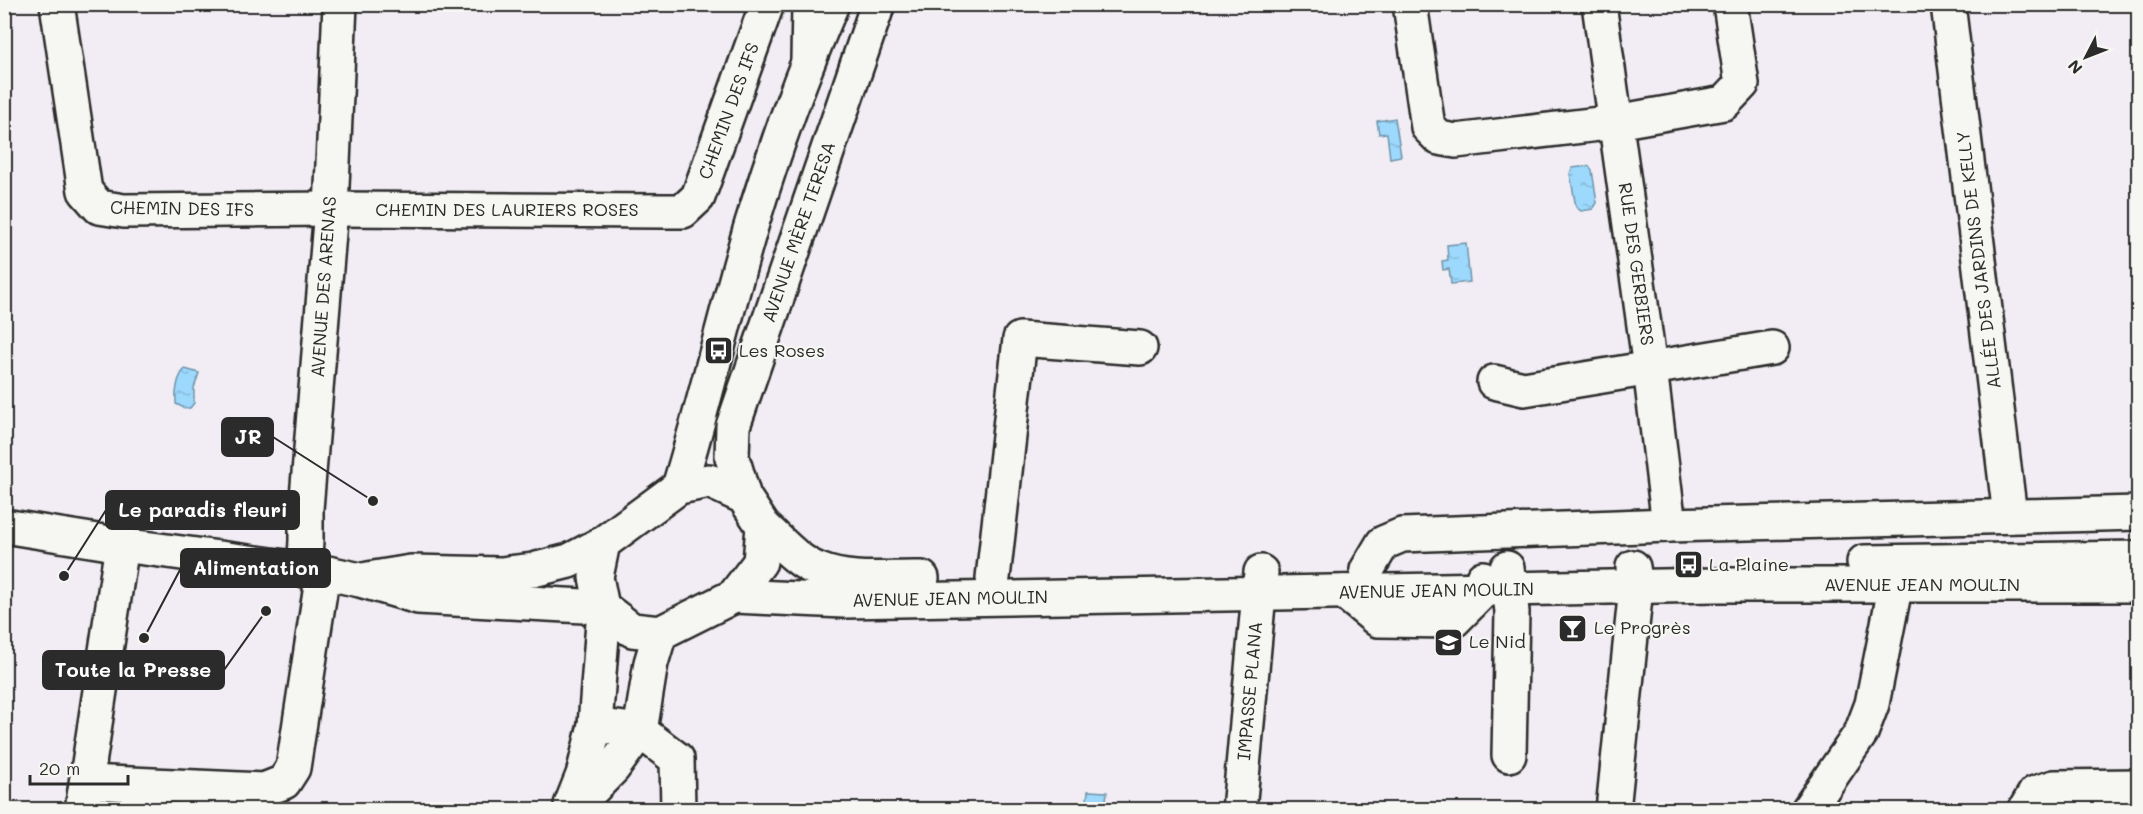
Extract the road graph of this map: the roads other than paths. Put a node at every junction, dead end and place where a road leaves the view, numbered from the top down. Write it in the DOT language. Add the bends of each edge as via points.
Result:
graph roads {
  1 [pos="57,4"];
  2 [pos="340,4"];
  3 [pos="768,4"];
  4 [pos="809,4"];
  5 [pos="832,4"];
  6 [pos="878,4"];
  7 [pos="1410,4"];
  8 [pos="1599,4"];
  9 [pos="1730,4"];
  10 [pos="1948,4"];
  11 [pos="808,61"];
  12 [pos="1616,122"];
  13 [pos="330,209"];
  14 [pos="682,211"];
  15 [pos="1140,348"];
  16 [pos="1772,348"];
  17 [pos="1650,368"];
  18 [pos="1494,382"];
  19 [pos="679,487"];
  20 [pos="744,496"];
  21 [pos="2139,513"];
  22 [pos="2010,516"];
  23 [pos="1670,525"];
  24 [pos="4,526"];
  25 [pos="763,526"];
  26 [pos="603,543"];
  27 [pos="122,545"];
  28 [pos="2139,558"];
  29 [pos="1367,570"];
  30 [pos="313,571"];
  31 [pos="1898,573"];
  32 [pos="1634,577"];
  33 [pos="993,578"];
  34 [pos="1496,579"];
  35 [pos="360,580"];
  36 [pos="1259,583"];
  37 [pos="2139,585"];
  38 [pos="734,596"];
  39 [pos="603,608"];
  40 [pos="660,633"];
  41 [pos="595,725"];
  42 [pos="640,731"];
  43 [pos="1509,755"];
  44 [pos="2139,786"];
  45 [pos="84,796"];
  46 [pos="571,810"];
  47 [pos="678,810"];
  48 [pos="1239,810"];
  49 [pos="1613,810"];
  50 [pos="1808,810"];
  51 [pos="2025,810"];
  1 -- 13 [label="street, CHEMIN DES IFS" via="86,191 99,207 124,211"];
  2 -- 13 [label="street, AVENUE DES ARENAS"];
  3 -- 14 [label="street, CHEMIN DES IFS" via="698,198"];
  4 -- 11 [label="street"];
  5 -- 11 [label="street"];
  6 -- 20 [label="street, AVENUE MÈRE TERESA" via="733,426 732,457"];
  7 -- 12 [label="street" via="1428,127 1439,138 1456,141"];
  8 -- 12 [label="street, RUE DES GERBIERS"];
  9 -- 12 [label="street" via="1742,84 1724,103"];
  10 -- 22 [label="street, ALLÉE DES JARDINS DE KELLY"];
  11 -- 19 [label="street" via="752,223"];
  12 -- 17 [label="street, RUE DES GERBIERS"];
  13 -- 14 [label="street, CHEMIN DES LAURIERS ROSES"];
  13 -- 30 [label="street, AVENUE DES ARENAS" via="306,509 306,541"];
  15 -- 33 [label="street" via="1020,339"];
  16 -- 17 [label="street"];
  17 -- 18 [label="street" via="1524,389"];
  17 -- 23 [label="street, RUE DES GERBIERS"];
  19 -- 20 [label="street" via="709,481"];
  19 -- 26 [label="street"];
  20 -- 25 [label="street"];
  21 -- 22 [label="street, AVENUE JEAN MOULIN"];
  22 -- 23 [label="street, AVENUE JEAN MOULIN"];
  23 -- 29 [label="street, AVENUE JEAN MOULIN" via="1402,535 1383,543"];
  24 -- 27 [label="street"];
  25 -- 33 [label="street, AVENUE JEAN MOULIN" via="795,556 817,570 844,577"];
  25 -- 38 [label="street" via="760,562"];
  26 -- 35 [label="street" via="569,561 533,570 501,574 411,572"];
  26 -- 39 [label="street" via="596,577"];
  27 -- 30 [label="street"];
  27 -- 45 [label="street"];
  28 -- 31 [label="street, AVENUE JEAN MOULIN"];
  29 -- 34 [label="street, AVENUE JEAN MOULIN"];
  29 -- 36 [label="street, AVENUE JEAN MOULIN"];
  30 -- 35 [label="street"];
  30 -- 45 [label="street, AVENUE DES ARENAS" via="293,768 284,782 264,790"];
  31 -- 32 [label="street, AVENUE JEAN MOULIN"];
  31 -- 37 [label="street, AVENUE JEAN MOULIN"];
  31 -- 50 [label="street" via="1872,704 1861,733"];
  32 -- 34 [label="street, AVENUE JEAN MOULIN"];
  32 -- 49 [label="street"];
  33 -- 36 [label="street, AVENUE JEAN MOULIN"];
  34 -- 36 [label="street, AVENUE JEAN MOULIN" via="1344,592"];
  34 -- 43 [label="street" via="1512,612"];
  35 -- 39 [label="street" via="418,597"];
  36 -- 38 [label="street, AVENUE JEAN MOULIN" via="844,601"];
  36 -- 48 [label="street, IMPASSE PLANA"];
  38 -- 40 [label="street"];
  39 -- 40 [label="street" via="632,630"];
  39 -- 41 [label="street"];
  40 -- 42 [label="street"];
  41 -- 42 [label="street"];
  41 -- 46 [label="street"];
  42 -- 46 [label="street" via="613,768"];
  42 -- 47 [label="street" via="677,759"];
  44 -- 51 [label="street" via="2054,787 2035,794"];
}
